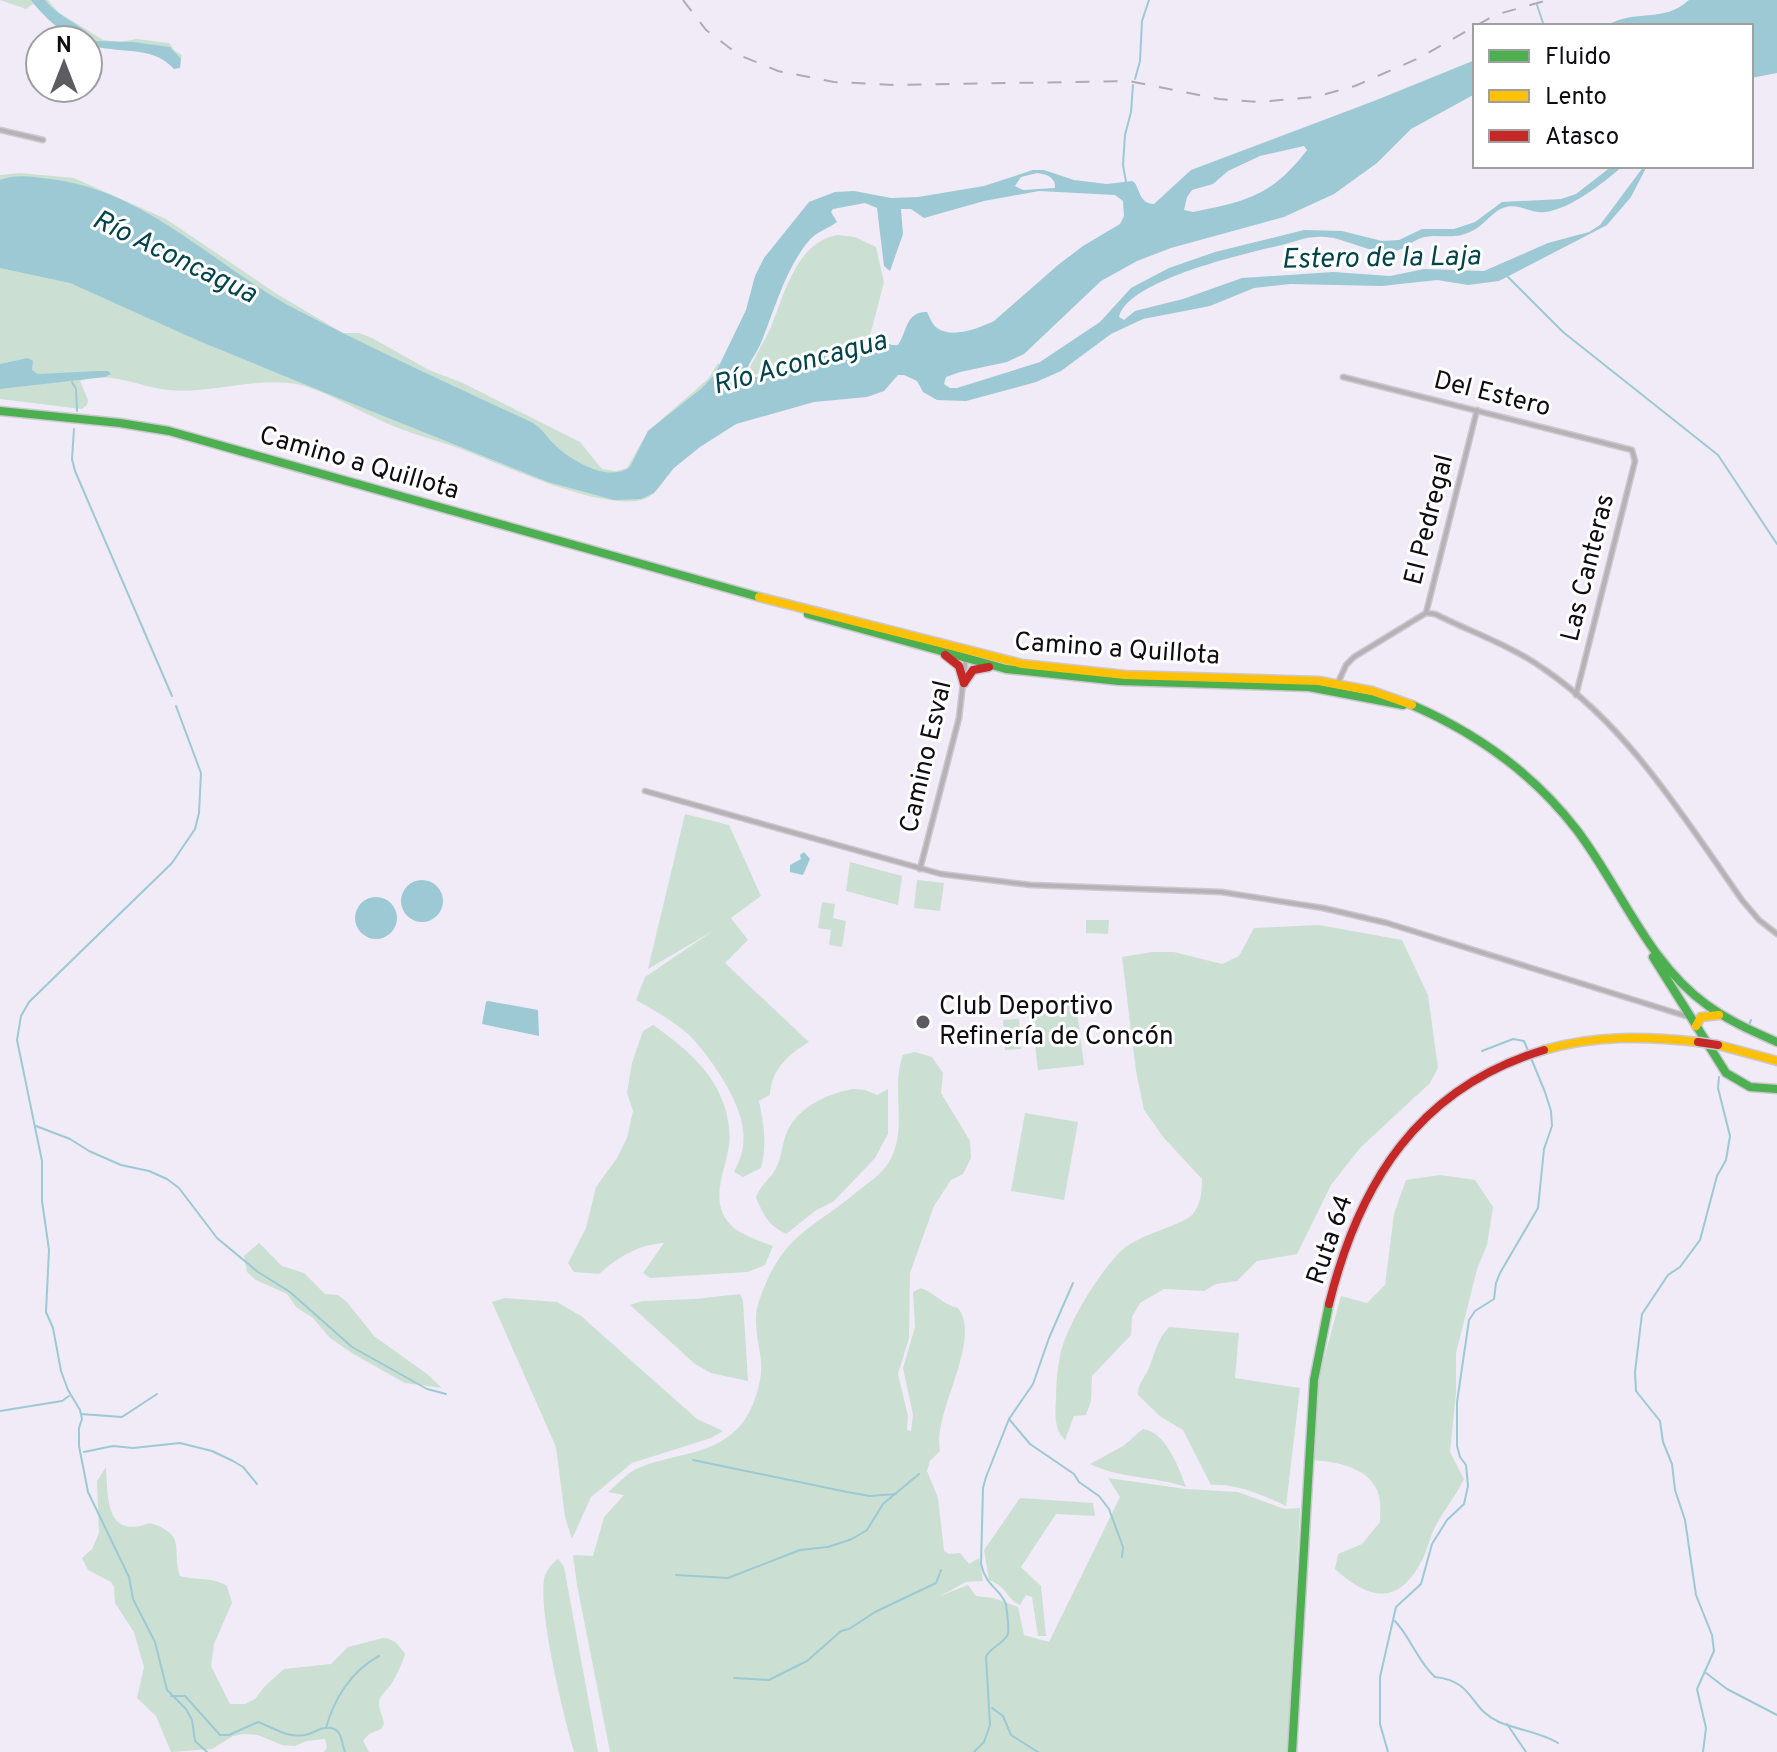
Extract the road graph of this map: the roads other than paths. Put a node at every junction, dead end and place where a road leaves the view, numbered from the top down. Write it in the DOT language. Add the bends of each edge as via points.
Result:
graph roads {
  1 [pos="0,130"];
  2 [pos="43,140"];
  3 [pos="1343,377"];
  4 [pos="1477,410"];
  5 [pos="0,411"];
  6 [pos="1632,450"];
  7 [pos="703,582"];
  8 [pos="1426,613"];
  9 [pos="926,648"];
  10 [pos="966,655"];
  11 [pos="1006,669"];
  12 [pos="964,683"];
  13 [pos="1337,687"];
  14 [pos="1576,695"];
  15 [pos="645,791"];
  16 [pos="920,869"];
  17 [pos="1777,934"];
  18 [pos="1642,935"];
  19 [pos="1719,1015"];
  20 [pos="1693,1022"];
  21 [pos="1777,1042"];
  22 [pos="1777,1060"];
  23 [pos="1777,1089"];
  24 [pos="1292,1752"];
  1 -- 2 [label="street"];
  3 -- 4 [label="street, Del Estero"];
  4 -- 6 [label="street, Del Estero"];
  4 -- 8 [label="street, El Pedregal"];
  5 -- 7 [label="main road, Camino a Quillota" via="169,431"];
  6 -- 14 [label="street, Las Canteras" via="1635,461"];
  7 -- 9 [label="main road, Camino a Quillota"];
  7 -- 10 [label="main road, Camino a Quillota"];
  8 -- 13 [label="street, El Pedregal" via="1354,657"];
  8 -- 14 [label="street" via="1532,661"];
  9 -- 10 [label="main road, Camino a Quillota"];
  9 -- 12 [label="main road" via="954,661"];
  10 -- 11 [label="main road, Camino a Quillota"];
  10 -- 12 [label="street, Camino Esval"];
  10 -- 13 [label="main road, Camino a Quillota" via="1071,671"];
  11 -- 12 [label="main road" via="976,668"];
  11 -- 13 [label="main road, Camino a Quillota" via="1104,680"];
  12 -- 16 [label="street, Camino Esval"];
  13 -- 18 [label="main road, Camino a Quillota" via="1388,696 1494,750 1546,795 1587,846"];
  14 -- 17 [label="street" via="1641,759 1746,906"];
  15 -- 16 [label="street"];
  16 -- 20 [label="street" via="1031,885 1206,891 1302,904 1387,923"];
  18 -- 19 [label="main road" via="1676,978"];
  18 -- 20 [label="main road"];
  19 -- 20 [label="main road"];
  19 -- 21 [label="main road"];
  20 -- 23 [label="main road" via="1732,1077 1753,1088"];
  22 -- 24 [label="main road, Ruta 64, bridge" via="1718,1045 1652,1037 1592,1039 1551,1048 1467,1087 1433,1112 1375,1179 1348,1243 1314,1380"];
}
